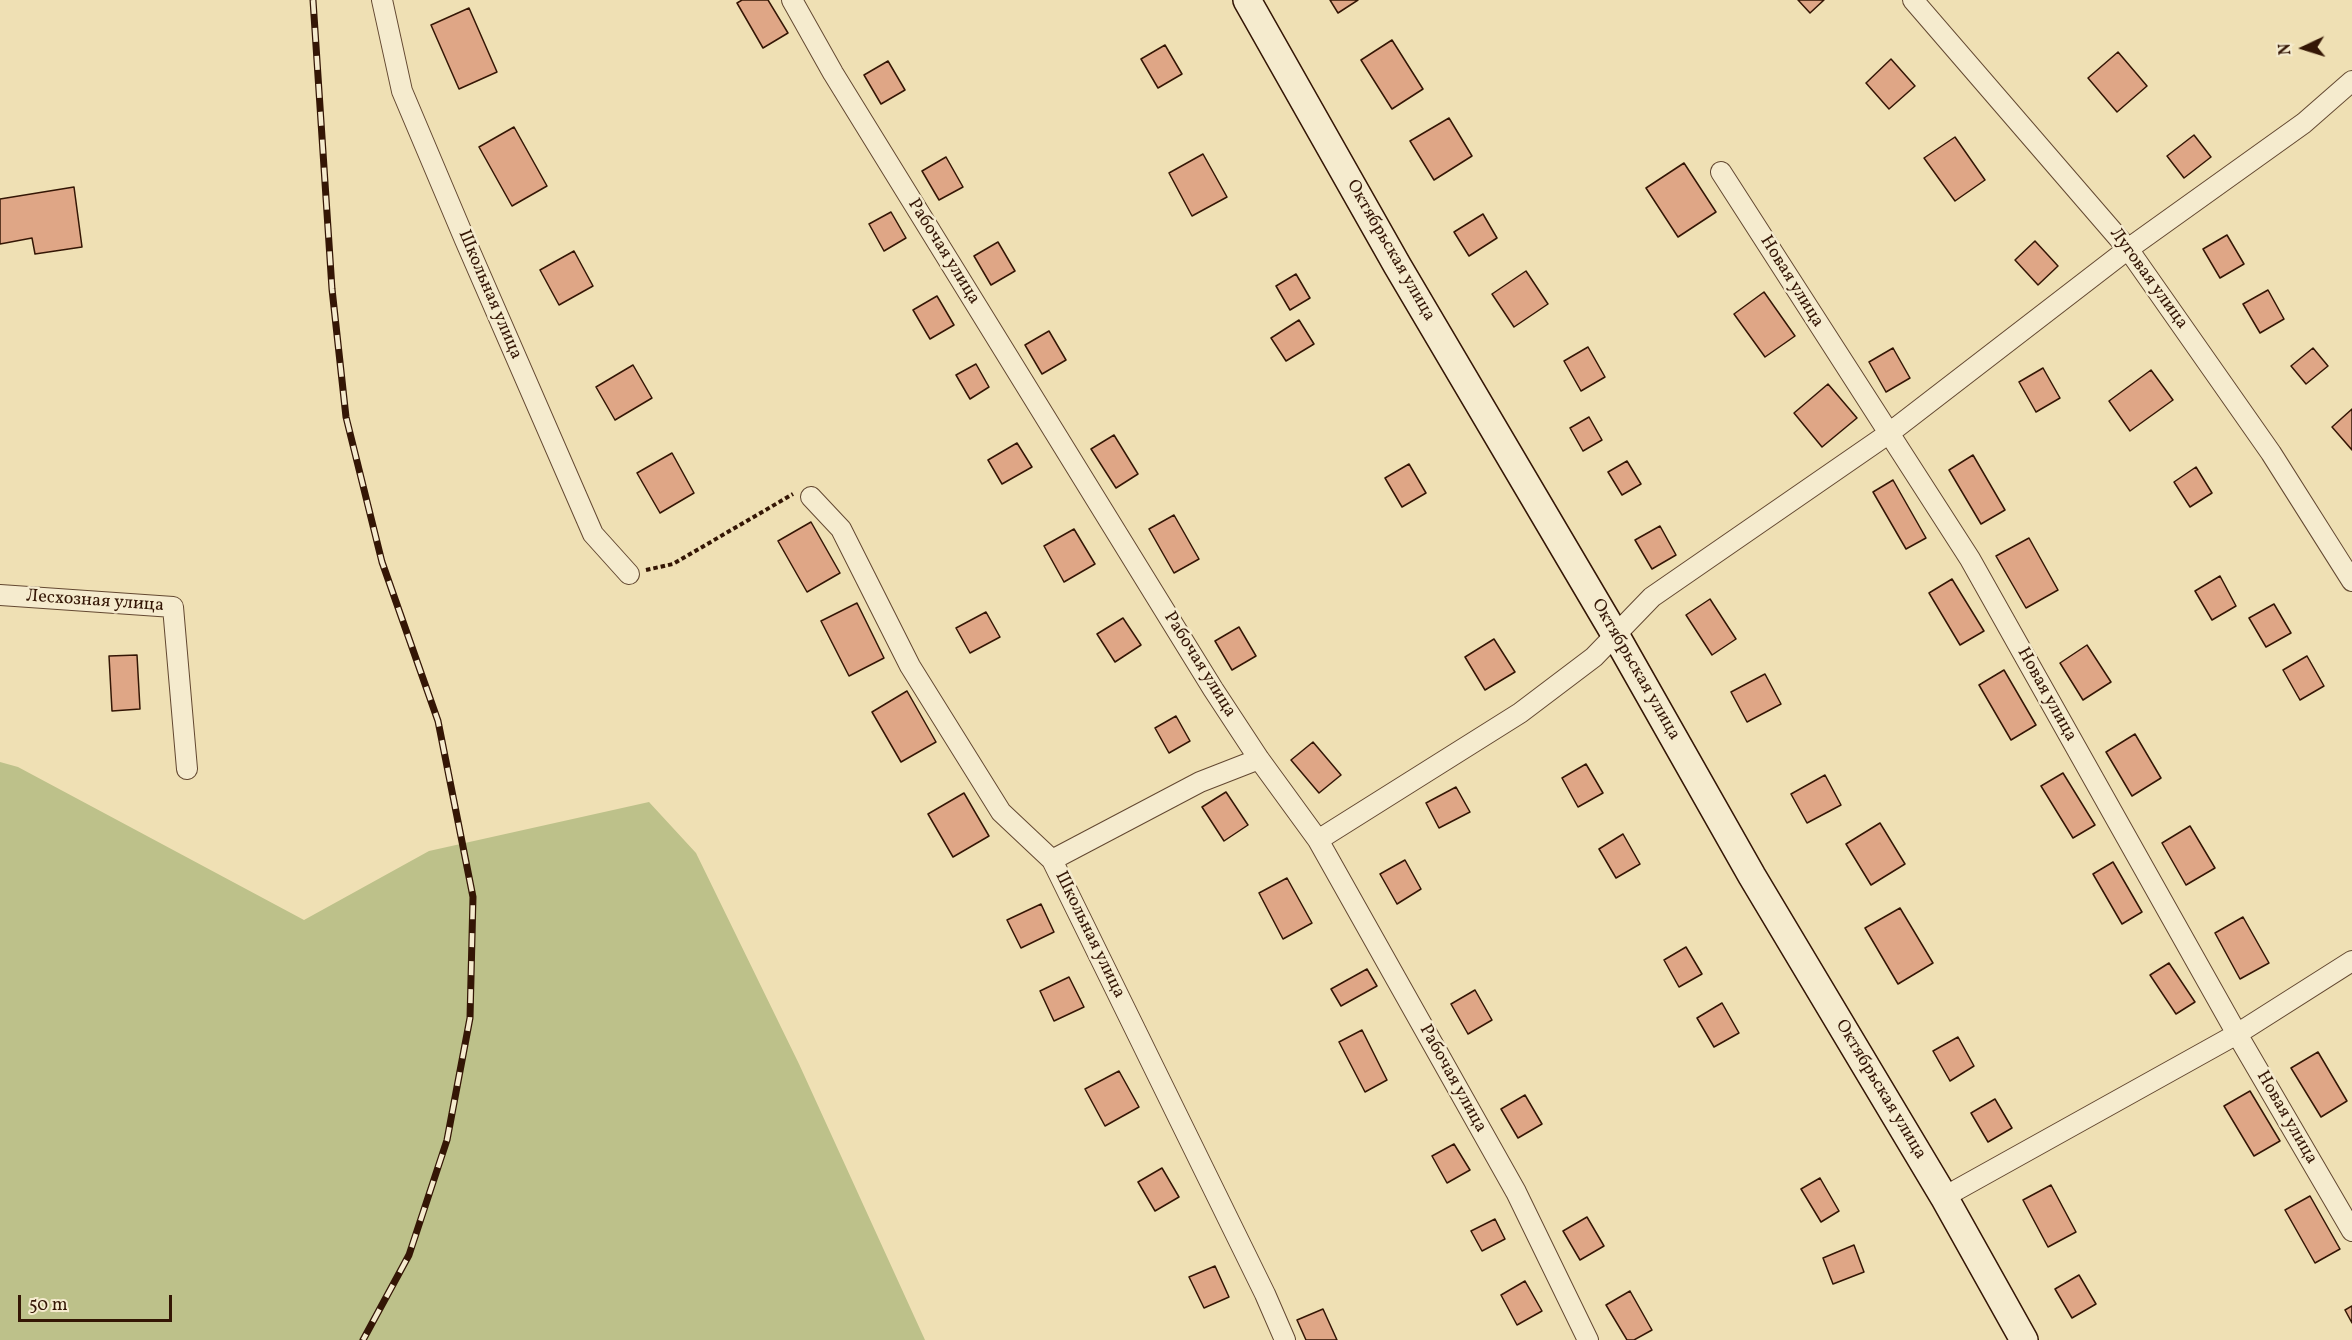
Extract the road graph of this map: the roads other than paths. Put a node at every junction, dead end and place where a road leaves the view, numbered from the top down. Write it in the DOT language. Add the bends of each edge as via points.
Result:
graph roads {
  1 [pos="382,0"];
  2 [pos="792,0"];
  3 [pos="1247,0"];
  4 [pos="1913,0"];
  5 [pos="2352,81"];
  6 [pos="1721,172"];
  7 [pos="2128,249"];
  8 [pos="1888,434"];
  9 [pos="811,497"];
  10 [pos="629,574"];
  11 [pos="2352,581"];
  12 [pos="0,595"];
  13 [pos="1616,636"];
  14 [pos="1259,759"];
  15 [pos="187,769"];
  16 [pos="1318,840"];
  17 [pos="1052,860"];
  18 [pos="2352,961"];
  19 [pos="2237,1034"];
  20 [pos="1944,1197"];
  21 [pos="2352,1231"];
  22 [pos="1285,1340"];
  23 [pos="1588,1340"];
  24 [pos="2025,1340"];
  1 -- 10 [label="street, Школьная улица" via="402,91 592,534"];
  2 -- 14 [label="street, Рабочая улица" via="839,83"];
  3 -- 13 [label="street, Октябрьская улица" via="1397,266"];
  4 -- 7 [label="street, Луговая улица"];
  5 -- 7 [label="street" via="2304,123"];
  6 -- 8 [label="street, Новая улица"];
  7 -- 8 [label="street"];
  7 -- 11 [label="street, Луговая улица" via="2271,453"];
  8 -- 13 [label="street" via="1652,597"];
  8 -- 19 [label="street, Новая улица" via="1970,559"];
  9 -- 17 [label="street, Школьная улица" via="841,529 910,666 1001,812"];
  12 -- 15 [label="street, Лесхозная улица" via="173,607"];
  13 -- 16 [label="street" via="1520,713"];
  13 -- 20 [label="street, Октябрьская улица" via="1752,876"];
  14 -- 16 [label="street, Рабочая улица"];
  14 -- 17 [label="street" via="1200,782"];
  16 -- 23 [label="street, Рабочая улица" via="1516,1192"];
  17 -- 22 [label="street, Школьная улица"];
  18 -- 19 [label="street"];
  19 -- 20 [label="street"];
  19 -- 21 [label="street, Новая улица"];
  20 -- 24 [label="street, Октябрьская улица"];
}
